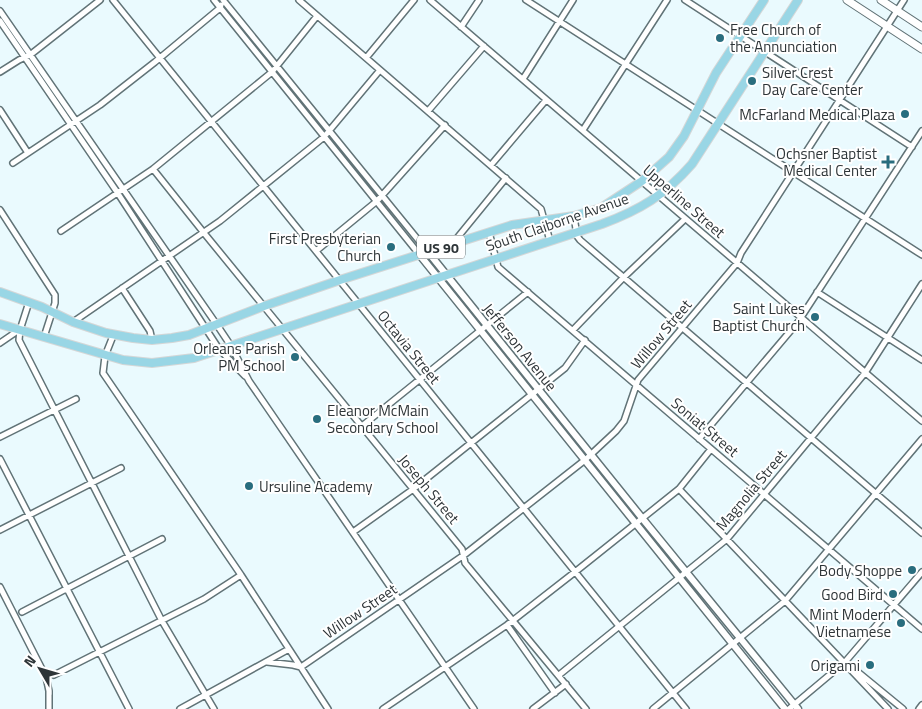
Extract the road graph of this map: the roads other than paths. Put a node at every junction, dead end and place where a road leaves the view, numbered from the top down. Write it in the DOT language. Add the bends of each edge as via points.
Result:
graph roads {
  1 [pos="100,0"];
  2 [pos="113,0"];
  3 [pos="214,0"];
  4 [pos="223,0"];
  5 [pos="414,0"];
  6 [pos="430,0"];
  7 [pos="479,0"];
  8 [pos="526,0"];
  9 [pos="573,0"];
  10 [pos="667,0"];
  11 [pos="685,0"];
  12 [pos="764,0"];
  13 [pos="798,0"];
  14 [pos="847,0"];
  15 [pos="881,0"];
  16 [pos="904,0"];
  17 [pos="302,1"];
  18 [pos="220,8"];
  19 [pos="0,11"];
  20 [pos="897,11"];
  21 [pos="317,16"];
  22 [pos="0,21"];
  23 [pos="560,22"];
  24 [pos="887,26"];
  25 [pos="461,27"];
  26 [pos="922,27"];
  27 [pos="740,36"];
  28 [pos="484,46"];
  29 [pos="922,49"];
  30 [pos="765,52"];
  31 [pos="27,56"];
  32 [pos="160,58"];
  33 [pos="366,58"];
  34 [pos="626,64"];
  35 [pos="277,65"];
  36 [pos="380,70"];
  37 [pos="0,72"];
  38 [pos="272,72"];
  39 [pos="523,79"];
  40 [pos="546,100"];
  41 [pos="838,101"];
  42 [pos="0,110"];
  43 [pos="428,110"];
  44 [pos="698,110"];
  45 [pos="212,121"];
  46 [pos="73,122"];
  47 [pos="719,124"];
  48 [pos="445,125"];
  49 [pos="329,130"];
  50 [pos="583,130"];
  51 [pos="922,131"];
  52 [pos="324,137"];
  53 [pos="912,147"];
  54 [pos="28,153"];
  55 [pos="13,163"];
  56 [pos="492,165"];
  57 [pos="153,169"];
  58 [pos="793,172"];
  59 [pos="506,178"];
  60 [pos="642,182"];
  61 [pos="263,186"];
  62 [pos="120,190"];
  63 [pos="382,196"];
  64 [pos="659,196"];
  65 [pos="377,201"];
  66 [pos="0,210"];
  67 [pos="574,216"];
  68 [pos="865,218"];
  69 [pos="685,219"];
  70 [pos="544,220"];
  71 [pos="61,231"];
  72 [pos="489,232"];
  73 [pos="576,232"];
  74 [pos="204,233"];
  75 [pos="550,241"];
  76 [pos="453,244"];
  77 [pos="316,251"];
  78 [pos="428,252"];
  79 [pos="419,254"];
  80 [pos="922,255"];
  81 [pos="169,256"];
  82 [pos="496,258"];
  83 [pos="163,260"];
  84 [pos="737,264"];
  85 [pos="446,274"];
  86 [pos="436,277"];
  87 [pos="623,278"];
  88 [pos="340,280"];
  89 [pos="922,284"];
  90 [pos="122,288"];
  91 [pos="0,292"];
  92 [pos="528,292"];
  93 [pos="817,292"];
  94 [pos="29,302"];
  95 [pos="358,302"];
  96 [pos="264,306"];
  97 [pos="53,312"];
  98 [pos="800,317"];
  99 [pos="74,322"];
  100 [pos="0,324"];
  101 [pos="217,325"];
  102 [pos="487,325"];
  103 [pos="206,329"];
  104 [pos="282,329"];
  105 [pos="682,329"];
  106 [pos="20,330"];
  107 [pos="573,330"];
  108 [pos="480,331"];
  109 [pos="113,336"];
  110 [pos="44,337"];
  111 [pos="888,338"];
  112 [pos="152,340"];
  113 [pos="585,340"];
  114 [pos="0,343"];
  115 [pos="231,346"];
  116 [pos="219,350"];
  117 [pos="105,356"];
  118 [pos="922,360"];
  119 [pos="865,373"];
  120 [pos="249,380"];
  121 [pos="420,380"];
  122 [pos="747,383"];
  123 [pos="636,385"];
  124 [pos="539,389"];
  125 [pos="532,395"];
  126 [pos="76,399"];
  127 [pos="54,410"];
  128 [pos="922,421"];
  129 [pos="362,426"];
  130 [pos="0,437"];
  131 [pos="811,438"];
  132 [pos="700,439"];
  133 [pos="922,440"];
  134 [pos="472,444"];
  135 [pos="711,448"];
  136 [pos="591,454"];
  137 [pos="0,459"];
  138 [pos="585,460"];
  139 [pos="121,468"];
  140 [pos="91,484"];
  141 [pos="680,489"];
  142 [pos="412,490"];
  143 [pos="764,494"];
  144 [pos="876,494"];
  145 [pos="524,509"];
  146 [pos="29,515"];
  147 [pos="642,518"];
  148 [pos="636,523"];
  149 [pos="0,530"];
  150 [pos="353,532"];
  151 [pos="922,533"];
  152 [pos="162,539"];
  153 [pos="727,539"];
  154 [pos="830,549"];
  155 [pos="464,555"];
  156 [pos="129,556"];
  157 [pos="575,572"];
  158 [pos="686,572"];
  159 [pos="922,572"];
  160 [pos="241,575"];
  161 [pos="680,577"];
  162 [pos="0,587"];
  163 [pos="67,588"];
  164 [pos="3,599"];
  165 [pos="399,600"];
  166 [pos="785,601"];
  167 [pos="894,605"];
  168 [pos="22,612"];
  169 [pos="162,621"];
  170 [pos="514,621"];
  171 [pos="507,625"];
  172 [pos="619,626"];
  173 [pos="922,629"];
  174 [pos="740,638"];
  175 [pos="733,644"];
  176 [pos="289,650"];
  177 [pos="100,652"];
  178 [pos="267,662"];
  179 [pos="845,662"];
  180 [pos="301,667"];
  181 [pos="445,667"];
  182 [pos="54,675"];
  183 [pos="559,675"];
  184 [pos="566,684"];
  185 [pos="555,693"];
  186 [pos="673,693"];
  187 [pos="206,695"];
  188 [pos="922,705"];
  189 [pos="792,708"];
  190 [pos="49,709"];
  191 [pos="129,709"];
  192 [pos="180,709"];
  193 [pos="214,709"];
  194 [pos="328,709"];
  195 [pos="383,709"];
  196 [pos="474,709"];
  197 [pos="533,709"];
  198 [pos="586,709"];
  199 [pos="653,709"];
  200 [pos="686,709"];
  201 [pos="888,709"];
  202 [pos="903,709"];
  203 [pos="918,709"];
  1 -- 31 [label="street"];
  2 -- 32 [label="street, Octavia Street"];
  3 -- 18 [label="street, Jefferson Avenue"];
  4 -- 18 [label="street"];
  4 -- 35 [label="street, Jefferson Avenue"];
  5 -- 33 [label="street"];
  6 -- 25 [label="street, Upperline Street"];
  7 -- 25 [label="street"];
  8 -- 23 [label="street"];
  9 -- 23 [label="street"];
  10 -- 34 [label="street"];
  11 -- 27 [label="street"];
  12 -- 27 [label="main road, South Claiborne Avenue / US 90"];
  13 -- 30 [label="main road, South Claiborne Avenue / US 90"];
  14 -- 24 [label="main road"];
  15 -- 20 [label="main road"];
  16 -- 20 [label="street, Willow Street"];
  17 -- 21 [label="street"];
  18 -- 32 [label="street"];
  18 -- 38 [label="street, Jefferson Avenue"];
  19 -- 31 [label="street"];
  20 -- 24 [label="street, Willow Street"];
  20 -- 26 [label="main road"];
  21 -- 33 [label="street"];
  21 -- 35 [label="street"];
  22 -- 31 [label="street"];
  23 -- 34 [label="street"];
  23 -- 39 [label="street"];
  24 -- 29 [label="main road"];
  24 -- 41 [label="street, Willow Street"];
  25 -- 28 [label="street, Upperline Street"];
  27 -- 30 [label="street"];
  27 -- 44 [label="main road, South Claiborne Avenue / US 90" via="716,73"];
  28 -- 39 [label="street, Upperline Street"];
  28 -- 43 [label="street"];
  30 -- 41 [label="street"];
  30 -- 47 [label="main road, South Claiborne Avenue / US 90"];
  31 -- 37 [label="street"];
  31 -- 46 [label="street"];
  32 -- 45 [label="street, Octavia Street"];
  32 -- 46 [label="street"];
  33 -- 36 [label="street"];
  34 -- 44 [label="street"];
  34 -- 50 [label="street"];
  35 -- 38 [label="street"];
  35 -- 49 [label="street, Jefferson Avenue"];
  36 -- 43 [label="street"];
  36 -- 49 [label="street"];
  38 -- 45 [label="street"];
  38 -- 52 [label="street, Jefferson Avenue"];
  39 -- 40 [label="street, Upperline Street"];
  40 -- 50 [label="street, Upperline Street"];
  40 -- 56 [label="street"];
  41 -- 53 [label="street"];
  41 -- 58 [label="street, Willow Street"];
  42 -- 54 [label="street"];
  43 -- 48 [label="street"];
  44 -- 47 [label="street"];
  44 -- 60 [label="main road, South Claiborne Avenue / US 90" via="669,157"];
  45 -- 57 [label="street"];
  45 -- 61 [label="street, Octavia Street"];
  46 -- 54 [label="street"];
  46 -- 62 [label="street"];
  47 -- 58 [label="street"];
  47 -- 64 [label="main road, South Claiborne Avenue / US 90" via="689,167"];
  48 -- 56 [label="street"];
  48 -- 63 [label="street"];
  49 -- 52 [label="street"];
  49 -- 63 [label="street, Jefferson Avenue"];
  50 -- 60 [label="street, Upperline Street"];
  51 -- 53 [label="street"];
  52 -- 61 [label="street"];
  52 -- 65 [label="street, Jefferson Avenue"];
  53 -- 68 [label="street"];
  54 -- 55 [label="street"];
  56 -- 59 [label="street"];
  57 -- 62 [label="street"];
  57 -- 74 [label="street, Joseph Street"];
  58 -- 68 [label="street"];
  58 -- 84 [label="street, Willow Street"];
  59 -- 70 [label="street" via="541,209"];
  59 -- 76 [label="street"];
  60 -- 64 [label="street, Upperline Street"];
  60 -- 67 [label="main road, South Claiborne Avenue / US 90" via="601,208"];
  61 -- 74 [label="street"];
  61 -- 77 [label="street, Octavia Street"];
  62 -- 71 [label="street"];
  62 -- 81 [label="street"];
  62 -- 83 [label="street"];
  63 -- 65 [label="street"];
  63 -- 78 [label="street, Jefferson Avenue"];
  64 -- 69 [label="street, Upperline Street"];
  64 -- 73 [label="main road, South Claiborne Avenue / US 90" via="632,213"];
  65 -- 77 [label="street"];
  65 -- 79 [label="street, Jefferson Avenue"];
  66 -- 97 [label="street" via="55,295"];
  67 -- 70 [label="main road, South Claiborne Avenue / US 90"];
  67 -- 73 [label="street"];
  68 -- 80 [label="street"];
  68 -- 93 [label="street"];
  69 -- 84 [label="street, Upperline Street"];
  69 -- 87 [label="street"];
  70 -- 72 [label="main road, South Claiborne Avenue / US 90"];
  70 -- 75 [label="street"];
  72 -- 76 [label="main road, South Claiborne Avenue / US 90"];
  72 -- 82 [label="street, Soniat Street"];
  73 -- 75 [label="main road, South Claiborne Avenue / US 90"];
  73 -- 87 [label="street" via="580,240"];
  74 -- 81 [label="street"];
  74 -- 96 [label="street, Joseph Street"];
  75 -- 82 [label="main road, South Claiborne Avenue / US 90"];
  76 -- 78 [label="main road, South Claiborne Avenue / US 90"];
  77 -- 88 [label="street, Octavia Street"];
  78 -- 79 [label="main road, South Claiborne Avenue / US 90"];
  78 -- 85 [label="street, Jefferson Avenue"];
  79 -- 86 [label="street, Jefferson Avenue"];
  79 -- 88 [label="main road, South Claiborne Avenue / US 90"];
  81 -- 83 [label="street"];
  81 -- 101 [label="street"];
  82 -- 85 [label="main road, South Claiborne Avenue / US 90"];
  82 -- 92 [label="street, Soniat Street" via="498,267"];
  83 -- 90 [label="street"];
  83 -- 103 [label="street"];
  84 -- 98 [label="street, Upperline Street"];
  84 -- 105 [label="street, Willow Street"];
  85 -- 86 [label="main road, South Claiborne Avenue / US 90"];
  85 -- 102 [label="street, Jefferson Avenue"];
  86 -- 95 [label="main road, South Claiborne Avenue / US 90"];
  86 -- 108 [label="street, Jefferson Avenue"];
  87 -- 105 [label="street"];
  87 -- 107 [label="street"];
  88 -- 95 [label="street, Octavia Street"];
  88 -- 96 [label="main road, South Claiborne Avenue / US 90"];
  89 -- 111 [label="street, Magnolia Street"];
  90 -- 99 [label="street"];
  90 -- 112 [label="street" via="150,331"];
  91 -- 94 [label="main road, South Claiborne Avenue / US 90"];
  92 -- 102 [label="street"];
  92 -- 107 [label="street, Soniat Street"];
  93 -- 98 [label="street"];
  93 -- 111 [label="street"];
  94 -- 97 [label="main road, South Claiborne Avenue / US 90"];
  94 -- 106 [label="street"];
  95 -- 104 [label="main road, South Claiborne Avenue / US 90"];
  95 -- 121 [label="street, Octavia Street"];
  96 -- 101 [label="main road, South Claiborne Avenue / US 90"];
  96 -- 104 [label="street, Joseph Street"];
  97 -- 99 [label="main road, South Claiborne Avenue / US 90"];
  97 -- 110 [label="street"];
  98 -- 119 [label="street, Upperline Street"];
  98 -- 122 [label="street"];
  99 -- 109 [label="main road, South Claiborne Avenue / US 90"];
  100 -- 106 [label="main road, South Claiborne Avenue / US 90"];
  101 -- 103 [label="main road, South Claiborne Avenue / US 90"];
  101 -- 115 [label="street"];
  102 -- 108 [label="street"];
  102 -- 124 [label="street, Jefferson Avenue"];
  103 -- 112 [label="main road, South Claiborne Avenue / US 90"];
  103 -- 116 [label="street"];
  104 -- 115 [label="main road, South Claiborne Avenue / US 90"];
  104 -- 129 [label="street, Joseph Street"];
  105 -- 122 [label="street"];
  105 -- 123 [label="street, Willow Street"];
  106 -- 110 [label="main road, South Claiborne Avenue / US 90"];
  106 -- 114 [label="street"];
  106 -- 127 [label="street" via="18,340"];
  107 -- 113 [label="street, Soniat Street"];
  108 -- 121 [label="street"];
  108 -- 125 [label="street, Jefferson Avenue"];
  109 -- 112 [label="main road, South Claiborne Avenue / US 90"];
  109 -- 117 [label="street"];
  110 -- 117 [label="main road, South Claiborne Avenue / US 90"];
  111 -- 118 [label="street"];
  111 -- 119 [label="street, Magnolia Street"];
  113 -- 123 [label="street, Soniat Street"];
  113 -- 124 [label="street" via="570,363"];
  115 -- 116 [label="main road, South Claiborne Avenue / US 90"];
  115 -- 120 [label="street"];
  116 -- 117 [label="main road, South Claiborne Avenue / US 90" via="194,358 152,363"];
  116 -- 120 [label="street"];
  117 -- 160 [label="street" via="103,373"];
  119 -- 128 [label="street, Upperline Street"];
  119 -- 131 [label="street, Magnolia Street"];
  120 -- 150 [label="street"];
  121 -- 129 [label="street"];
  121 -- 134 [label="street, Octavia Street"];
  122 -- 131 [label="street"];
  122 -- 132 [label="street"];
  123 -- 132 [label="street, Soniat Street"];
  123 -- 136 [label="street, Willow Street" via="624,422"];
  124 -- 125 [label="street"];
  124 -- 136 [label="street, Jefferson Avenue"];
  125 -- 134 [label="street"];
  125 -- 138 [label="street, Jefferson Avenue"];
  126 -- 127 [label="street"];
  127 -- 130 [label="street"];
  127 -- 140 [label="street"];
  129 -- 142 [label="street, Joseph Street"];
  131 -- 143 [label="street, Magnolia Street"];
  131 -- 144 [label="street"];
  132 -- 135 [label="street, Soniat Street"];
  133 -- 144 [label="street"];
  134 -- 142 [label="street"];
  134 -- 145 [label="street, Octavia Street"];
  135 -- 141 [label="street"];
  135 -- 143 [label="street, Soniat Street"];
  136 -- 138 [label="street, Willow Street"];
  136 -- 147 [label="street, Jefferson Avenue"];
  137 -- 146 [label="street"];
  138 -- 145 [label="street, Willow Street"];
  138 -- 148 [label="street, Jefferson Avenue"];
  139 -- 140 [label="street"];
  140 -- 146 [label="street"];
  140 -- 156 [label="street"];
  141 -- 147 [label="street"];
  141 -- 153 [label="street"];
  142 -- 150 [label="street"];
  142 -- 155 [label="street, Joseph Street"];
  143 -- 153 [label="street, Magnolia Street"];
  143 -- 154 [label="street, Soniat Street"];
  144 -- 151 [label="street"];
  144 -- 154 [label="street"];
  145 -- 155 [label="street, Willow Street"];
  145 -- 157 [label="street, Octavia Street"];
  146 -- 149 [label="street"];
  146 -- 163 [label="street"];
  147 -- 148 [label="street"];
  147 -- 158 [label="street, Jefferson Avenue"];
  148 -- 157 [label="street"];
  148 -- 161 [label="street, Jefferson Avenue"];
  150 -- 165 [label="street"];
  152 -- 156 [label="street"];
  153 -- 158 [label="street, Magnolia Street"];
  153 -- 166 [label="street"];
  154 -- 166 [label="street"];
  154 -- 167 [label="street, Soniat Street"];
  155 -- 165 [label="street, Willow Street"];
  155 -- 170 [label="street, Joseph Street" via="465,563"];
  156 -- 163 [label="street"];
  156 -- 169 [label="street"];
  157 -- 170 [label="street"];
  157 -- 172 [label="street, Octavia Street"];
  158 -- 161 [label="street, Magnolia Street"];
  158 -- 174 [label="street, Jefferson Avenue"];
  159 -- 167 [label="street"];
  160 -- 169 [label="street"];
  160 -- 176 [label="street"];
  161 -- 172 [label="street, Magnolia Street"];
  161 -- 175 [label="street, Jefferson Avenue"];
  162 -- 164 [label="street"];
  163 -- 168 [label="street"];
  163 -- 177 [label="street"];
  164 -- 190 [label="street" via="46,677"];
  165 -- 180 [label="street, Willow Street"];
  165 -- 181 [label="street"];
  166 -- 174 [label="street"];
  166 -- 179 [label="street"];
  167 -- 173 [label="street, Soniat Street"];
  167 -- 179 [label="street"];
  169 -- 177 [label="street"];
  169 -- 187 [label="street"];
  170 -- 171 [label="street"];
  170 -- 183 [label="street, Joseph Street"];
  171 -- 181 [label="street"];
  171 -- 185 [label="street"];
  172 -- 183 [label="street, Magnolia Street"];
  172 -- 186 [label="street, Octavia Street"];
  174 -- 175 [label="street"];
  174 -- 189 [label="street, Jefferson Avenue"];
  175 -- 186 [label="street"];
  175 -- 189 [label="street, Jefferson Avenue"];
  176 -- 178 [label="street"];
  176 -- 180 [label="street"];
  177 -- 182 [label="street"];
  177 -- 191 [label="street"];
  178 -- 180 [label="street"];
  178 -- 187 [label="street"];
  179 -- 189 [label="street"];
  179 -- 201 [label="street"];
  179 -- 202 [label="street"];
  180 -- 194 [label="street"];
  181 -- 195 [label="street"];
  181 -- 196 [label="street"];
  183 -- 184 [label="street, Joseph Street"];
  184 -- 185 [label="street"];
  184 -- 198 [label="street, Joseph Street"];
  185 -- 197 [label="street"];
  186 -- 199 [label="street"];
  186 -- 200 [label="street, Octavia Street"];
  187 -- 192 [label="street"];
  187 -- 193 [label="street"];
  188 -- 203 [label="street"];
}
